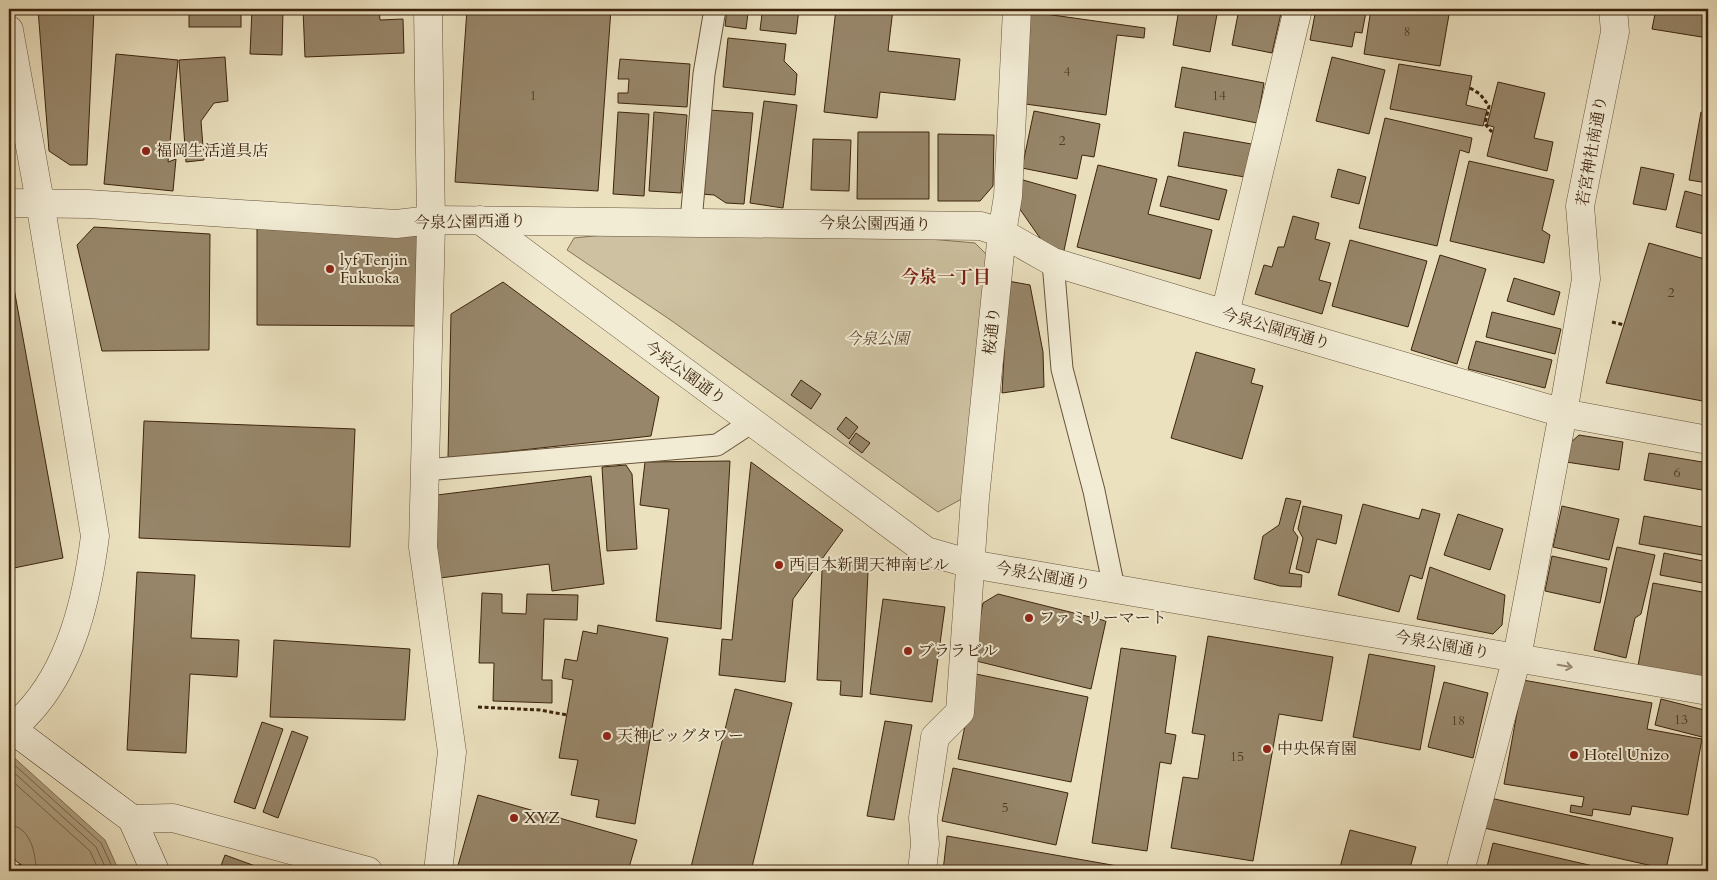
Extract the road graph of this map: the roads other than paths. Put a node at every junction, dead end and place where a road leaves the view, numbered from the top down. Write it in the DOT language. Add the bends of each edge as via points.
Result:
graph roads {
  1 [pos="428,9"];
  2 [pos="715,9"];
  3 [pos="1017,9"];
  4 [pos="1298,9"];
  5 [pos="1620,25"];
  6 [pos="9,30"];
  7 [pos="40,202"];
  8 [pos="9,203"];
  9 [pos="431,220"];
  10 [pos="480,220"];
  11 [pos="691,221"];
  12 [pos="1002,233"];
  13 [pos="1053,262"];
  14 [pos="1225,314"];
  15 [pos="1563,413"];
  16 [pos="752,422"];
  17 [pos="1708,440"];
  18 [pos="425,470"];
  19 [pos="971,564"];
  20 [pos="1114,588"];
  21 [pos="1517,657"];
  22 [pos="1708,691"];
  23 [pos="10,729"];
  24 [pos="132,819"];
  25 [pos="155,871"];
  26 [pos="368,871"];
  27 [pos="438,871"];
  28 [pos="922,871"];
  29 [pos="1460,871"];
  1 -- 9 [label="street"];
  2 -- 11 [label="lane" via="704,74"];
  3 -- 12 [label="street, 桜通り" via="1008,196"];
  4 -- 14 [label="street"];
  5 -- 15 [label="street, 若宮神社南通り" via="1606,61 1580,206 1586,280"];
  6 -- 7 [label="street"];
  7 -- 8 [label="street, 今泉公園西通り"];
  7 -- 9 [label="street, 今泉公園西通り" via="396,224"];
  7 -- 23 [label="street" via="95,536 89,582 69,645 43,697"];
  9 -- 10 [label="street, 今泉公園西通り"];
  9 -- 18 [label="street"];
  10 -- 11 [label="street, 今泉公園西通り"];
  10 -- 16 [label="street, 今泉公園通り"];
  11 -- 12 [label="street, 今泉公園西通り" via="981,226"];
  12 -- 13 [label="street, 今泉公園西通り"];
  12 -- 19 [label="street, 桜通り"];
  13 -- 14 [label="street, 今泉公園西通り"];
  13 -- 20 [label="lane" via="1062,369 1094,492"];
  14 -- 15 [label="street, 今泉公園西通り"];
  15 -- 17 [label="street, 今泉公園西通り"];
  15 -- 21 [label="street, 若宮神社南通り"];
  16 -- 18 [label="lane" via="717,445"];
  16 -- 19 [label="street, 今泉公園通り" via="926,551"];
  18 -- 27 [label="street" via="423,547 452,752"];
  19 -- 20 [label="street, 今泉公園通り"];
  19 -- 28 [label="street, 桜通り" via="960,712 936,737 923,818"];
  20 -- 21 [label="street, 今泉公園通り"];
  21 -- 22 [label="street, 今泉公園通り, one-way"];
  21 -- 29 [label="street, 若宮神社南通り"];
  23 -- 24 [label="street"];
  24 -- 25 [label="street"];
  24 -- 26 [label="street" via="173,818"];
}
